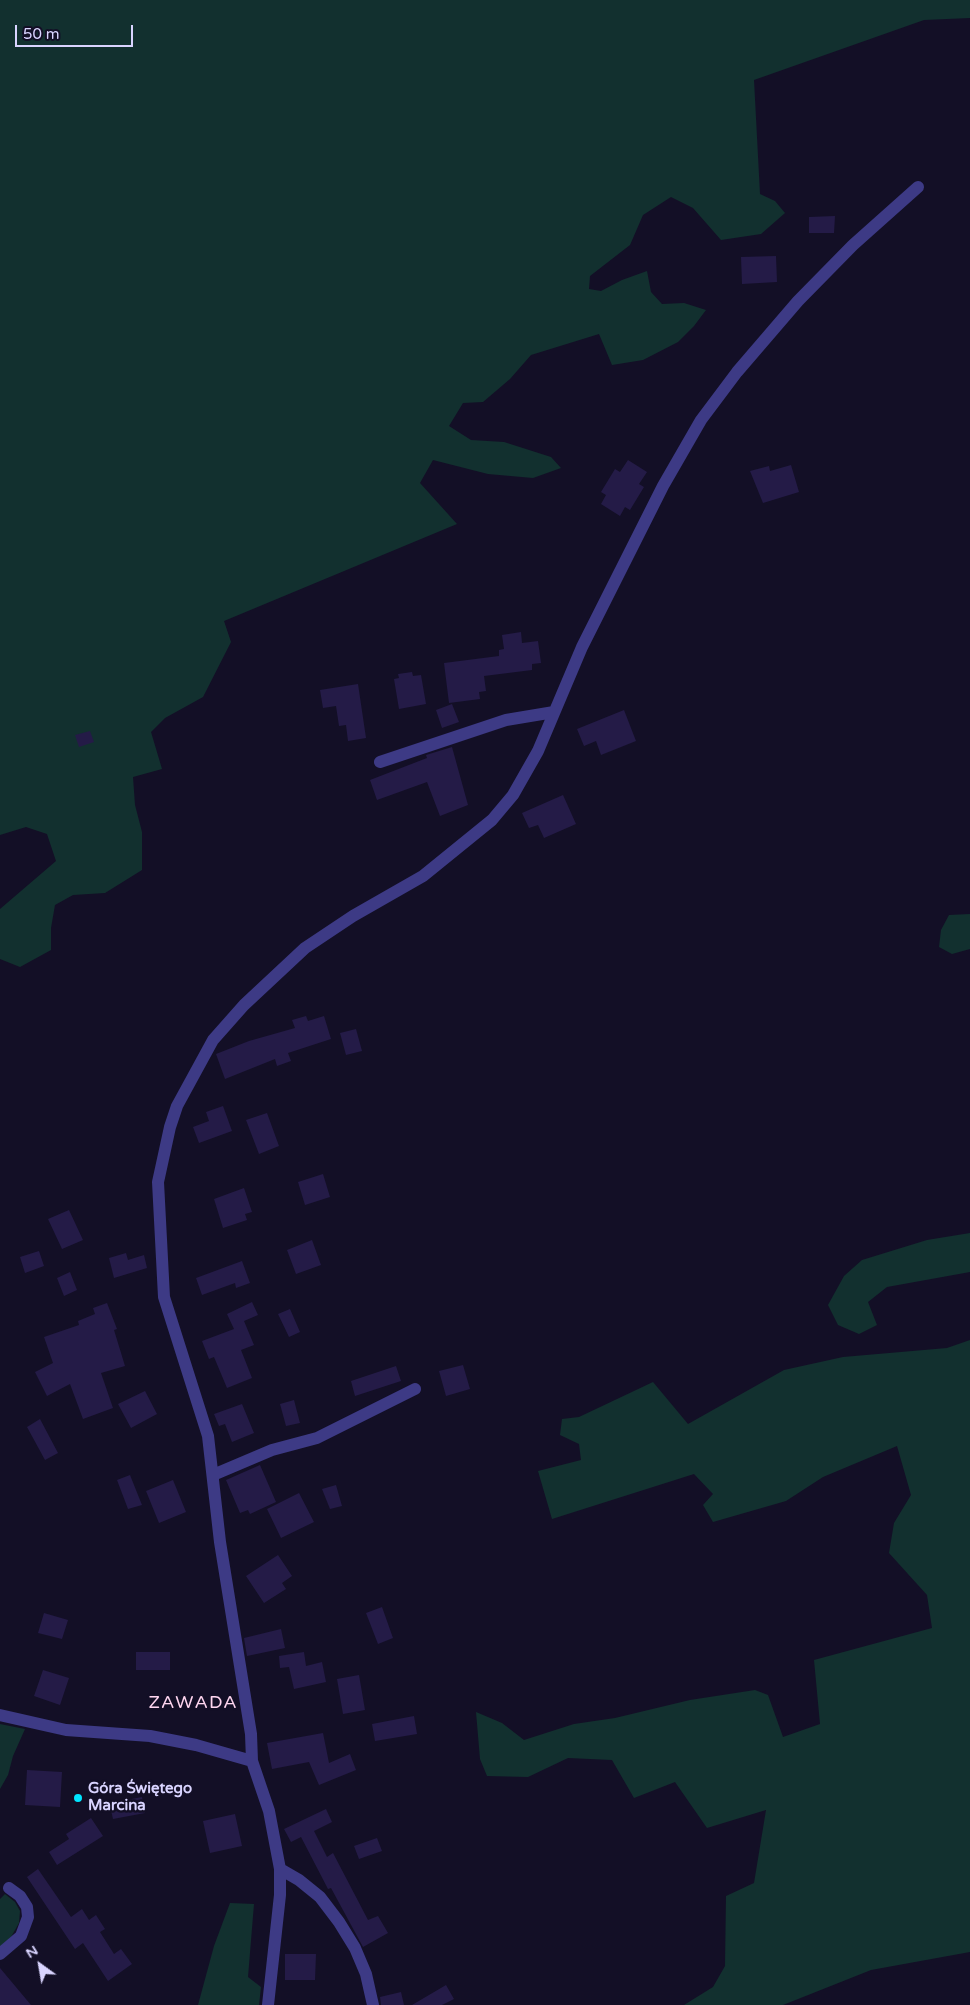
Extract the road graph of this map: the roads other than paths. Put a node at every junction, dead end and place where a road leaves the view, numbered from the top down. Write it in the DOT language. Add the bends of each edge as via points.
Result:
graph roads {
  1 [pos="918,187"];
  2 [pos="554,712"];
  3 [pos="380,762"];
  4 [pos="415,1389"];
  5 [pos="213,1475"];
  6 [pos="0,1715"];
  7 [pos="252,1760"];
  8 [pos="280,1869"];
  9 [pos="9,1888"];
  10 [pos="0,1954"];
  11 [pos="268,2005"];
  12 [pos="373,2005"];
  1 -- 2 [label="street" via="853,245 798,301 701,420 607,596"];
  2 -- 3 [label="street" via="506,720"];
  2 -- 5 [label="street" via="538,751 513,794 492,820 423,876 305,948 244,1005 213,1040 177,1106 158,1182 164,1297 208,1436"];
  4 -- 5 [label="street" via="317,1438 272,1450"];
  5 -- 7 [label="street" via="220,1542 251,1734"];
  6 -- 7 [label="street" via="66,1730 150,1736"];
  7 -- 8 [label="street" via="268,1811"];
  8 -- 11 [label="street"];
  8 -- 12 [label="street" via="320,1897 339,1922 366,1974"];
  9 -- 10 [label="street" via="20,1896 27,1907 28,1917 21,1936"];
}
